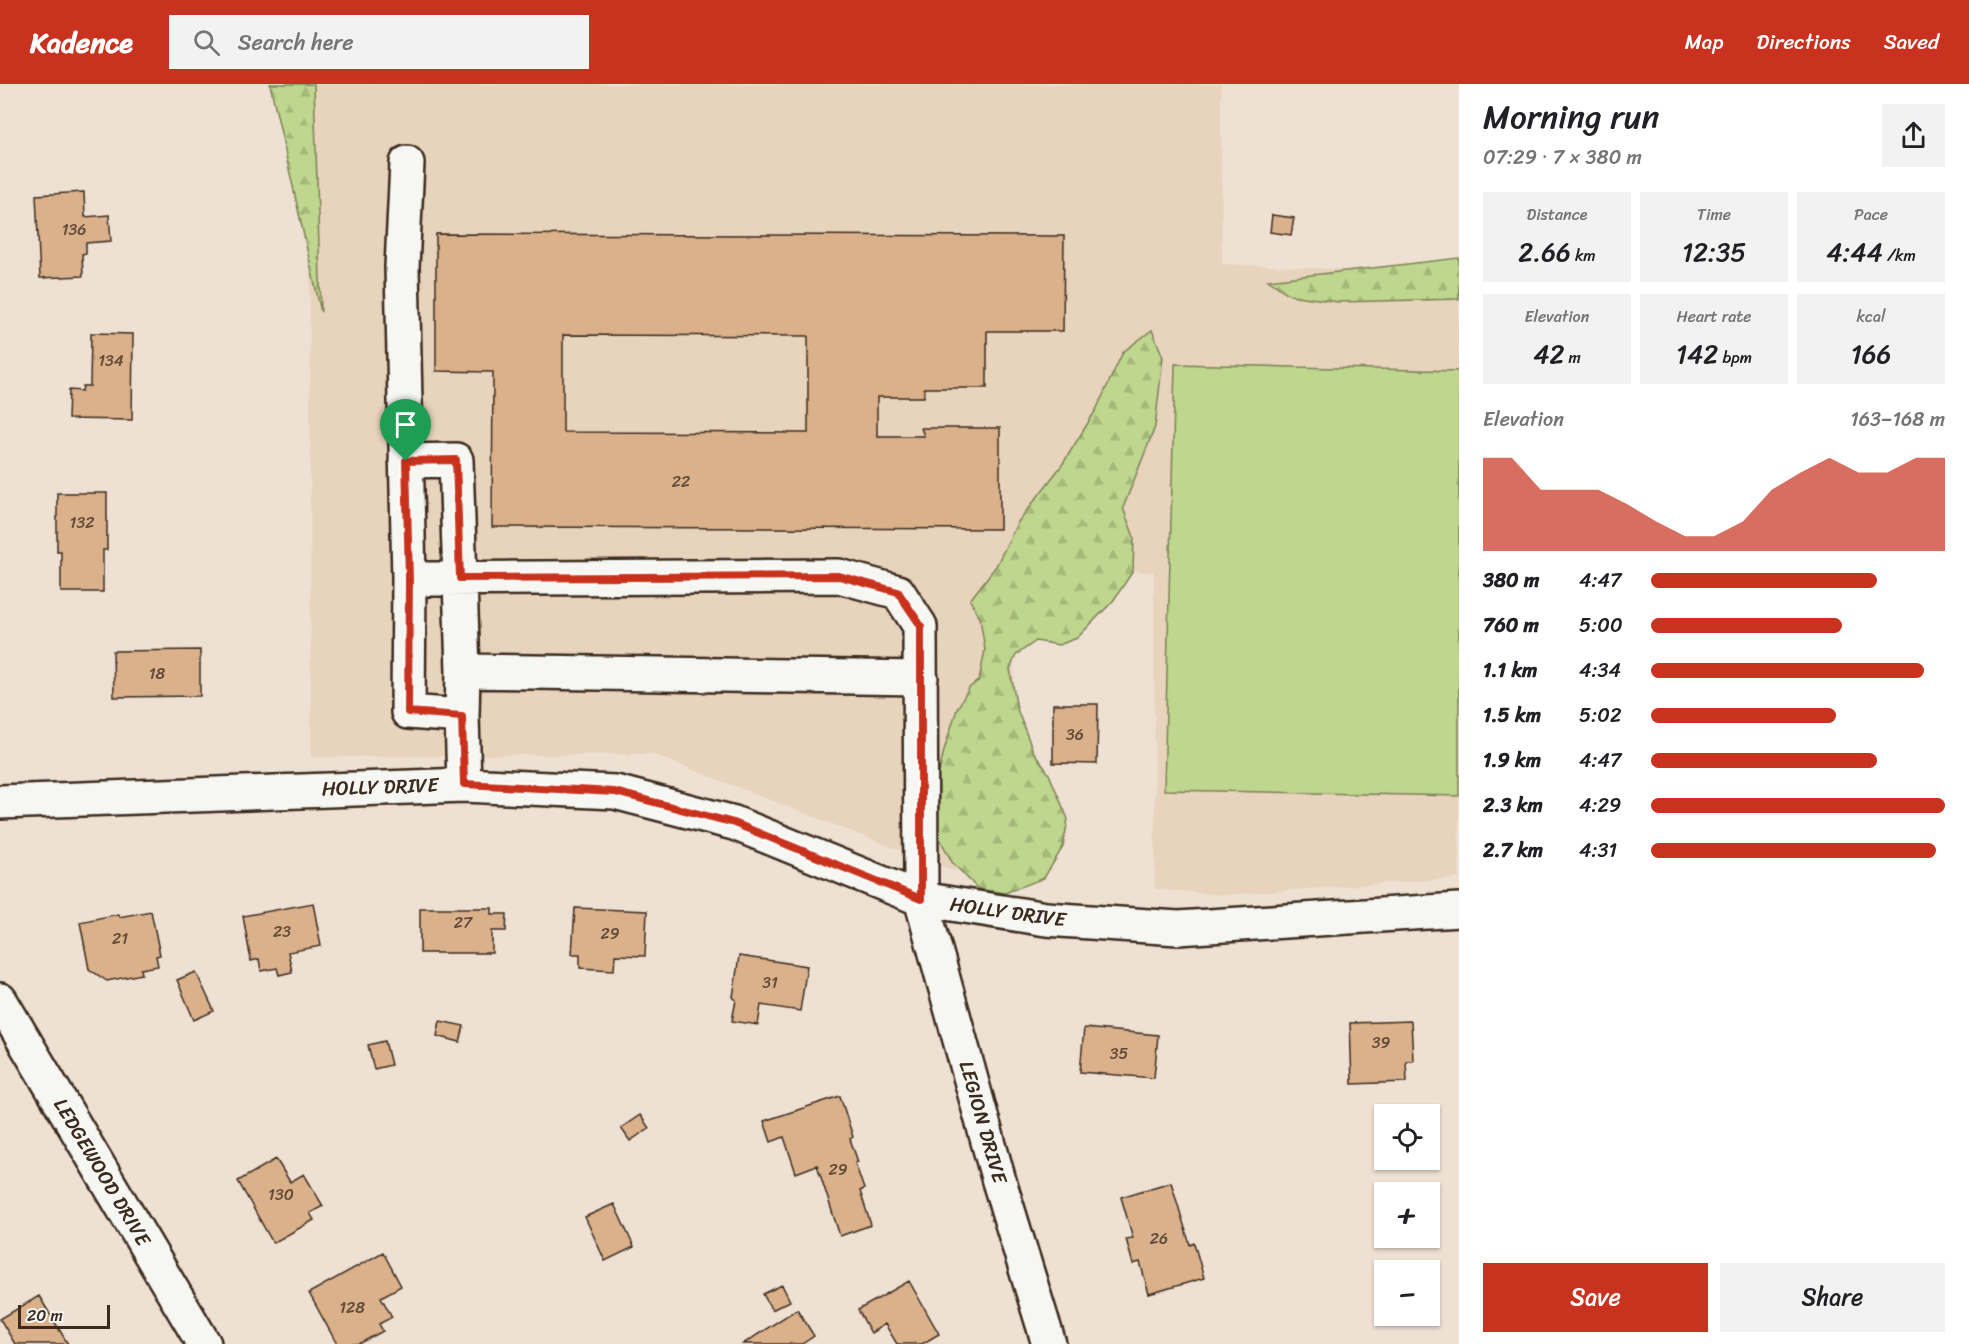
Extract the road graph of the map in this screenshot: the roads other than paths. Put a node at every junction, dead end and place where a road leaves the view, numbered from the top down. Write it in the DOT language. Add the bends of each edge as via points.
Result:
graph roads {
  1 [pos="407,163"];
  2 [pos="406,461"];
  3 [pos="460,578"];
  4 [pos="409,579"];
  5 [pos="463,671"];
  6 [pos="921,678"];
  7 [pos="462,716"];
  8 [pos="464,784"];
  9 [pos="0,801"];
  10 [pos="921,899"];
  11 [pos="1459,910"];
  12 [pos="0,1000"];
  13 [pos="204,1344"];
  14 [pos="1049,1344"];
  1 -- 2 [label="street" via="402,267"];
  2 -- 3 [label="street" via="456,460"];
  2 -- 4 [label="street"];
  3 -- 4 [label="street, LEGION DRIVE"];
  3 -- 5 [label="street"];
  3 -- 6 [label="street, LEGION DRIVE" via="839,576 898,592 921,626"];
  4 -- 7 [label="street" via="408,712"];
  5 -- 6 [label="street"];
  5 -- 7 [label="street"];
  6 -- 10 [label="street, LEGION DRIVE"];
  7 -- 8 [label="street"];
  8 -- 9 [label="street, HOLLY DRIVE"];
  8 -- 10 [label="street, HOLLY DRIVE" via="615,792 734,823"];
  10 -- 11 [label="street, HOLLY DRIVE" via="1046,919 1178,928"];
  10 -- 14 [label="street, LEGION DRIVE"];
  12 -- 13 [label="street, LEDGEWOOD DRIVE"];
}
